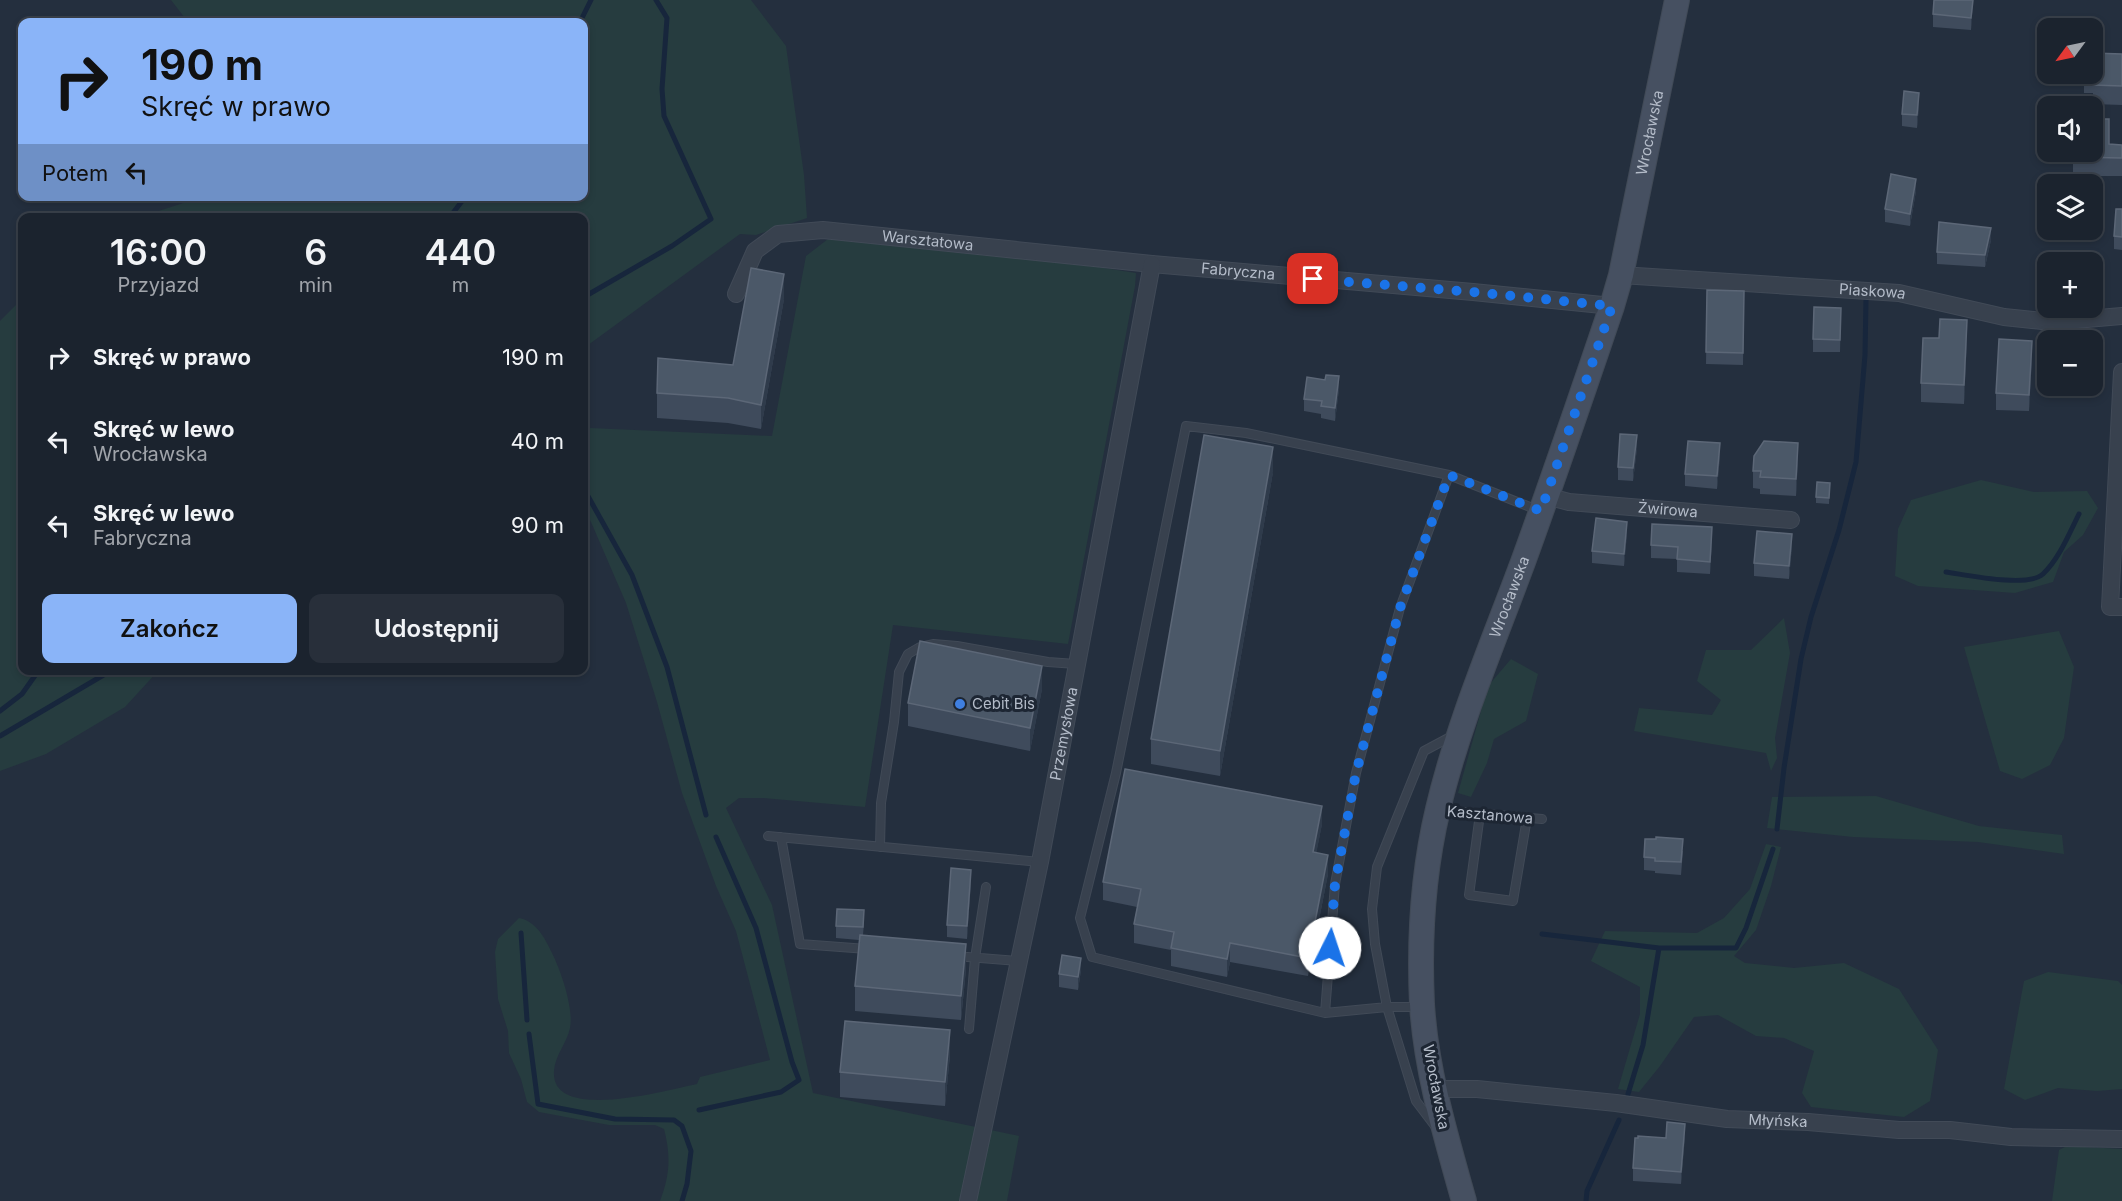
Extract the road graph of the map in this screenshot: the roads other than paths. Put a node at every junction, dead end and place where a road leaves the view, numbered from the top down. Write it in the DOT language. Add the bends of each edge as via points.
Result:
graph roads {
  1 [pos="1677,0"];
  2 [pos="1152,264"];
  3 [pos="1621,275"];
  4 [pos="736,294"];
  5 [pos="1612,306"];
  6 [pos="2122,316"];
  7 [pos="2122,372"];
  8 [pos="2121,411"];
  9 [pos="1449,475"];
  10 [pos="1543,503"];
  11 [pos="1791,520"];
  12 [pos="2116,607"];
  13 [pos="1076,664"];
  14 [pos="1460,732"];
  15 [pos="1437,810"];
  16 [pos="1480,814"];
  17 [pos="1527,818"];
  18 [pos="1542,819"];
  19 [pos="768,836"];
  20 [pos="781,837"];
  21 [pos="880,847"];
  22 [pos="1040,862"];
  23 [pos="986,887"];
  24 [pos="882,951"];
  25 [pos="940,955"];
  26 [pos="975,958"];
  27 [pos="1019,961"];
  28 [pos="1422,1006"];
  29 [pos="1387,1007"];
  30 [pos="1325,1013"];
  31 [pos="969,1029"];
  32 [pos="1436,1089"];
  33 [pos="2122,1138"];
  34 [pos="1448,1144"];
  35 [pos="968,1201"];
  36 [pos="1464,1201"];
  1 -- 3 [label="main road, Wrocławska"];
  2 -- 4 [label="street, Warsztatowa" via="824,230 778,234 755,251"];
  2 -- 5 [label="street, Fabryczna"];
  2 -- 13 [label="street, Przemysłowa"];
  3 -- 5 [label="main road, Wrocławska"];
  3 -- 6 [label="street, Piaskowa" via="1899,293 2004,317 2052,322"];
  5 -- 10 [label="main road, Wrocławska"];
  7 -- 8 [label="street"];
  8 -- 12 [label="street"];
  9 -- 10 [label="lane"];
  9 -- 30 [label="lane" via="1400,608 1356,773 1335,884"];
  9 -- 30 [label="lane" via="1246,433 1186,426 1116,773 1080,918 1092,957"];
  10 -- 11 [label="street, Żwirowa"];
  10 -- 14 [label="main road, Wrocławska"];
  13 -- 21 [label="lane" via="933,644 908,654 899,672 881,803"];
  13 -- 22 [label="street, Przemysłowa"];
  14 -- 15 [label="main road, Wrocławska"];
  14 -- 29 [label="lane" via="1424,751 1377,867 1372,909"];
  15 -- 16 [label="lane, Kasztanowa"];
  15 -- 28 [label="main road, Wrocławska" via="1423,917"];
  16 -- 17 [label="lane, Kasztanowa"];
  16 -- 17 [label="lane" via="1469,895 1513,902"];
  17 -- 18 [label="lane, Kasztanowa"];
  19 -- 20 [label="lane"];
  20 -- 21 [label="lane"];
  20 -- 24 [label="lane" via="800,944"];
  21 -- 22 [label="lane"];
  22 -- 27 [label="street, Przemysłowa"];
  23 -- 26 [label="lane"];
  25 -- 26 [label="lane"];
  26 -- 27 [label="lane"];
  26 -- 31 [label="lane"];
  27 -- 35 [label="street, Przemysłowa"];
  28 -- 29 [label="lane"];
  28 -- 32 [label="main road, Wrocławska"];
  29 -- 30 [label="lane"];
  29 -- 34 [label="lane" via="1416,1101"];
  32 -- 33 [label="street, Młyńska" via="1477,1089 1616,1103 1727,1119 1950,1130 2011,1137"];
  32 -- 34 [label="main road, Wrocławska"];
  34 -- 36 [label="main road, Wrocławska"];
}
